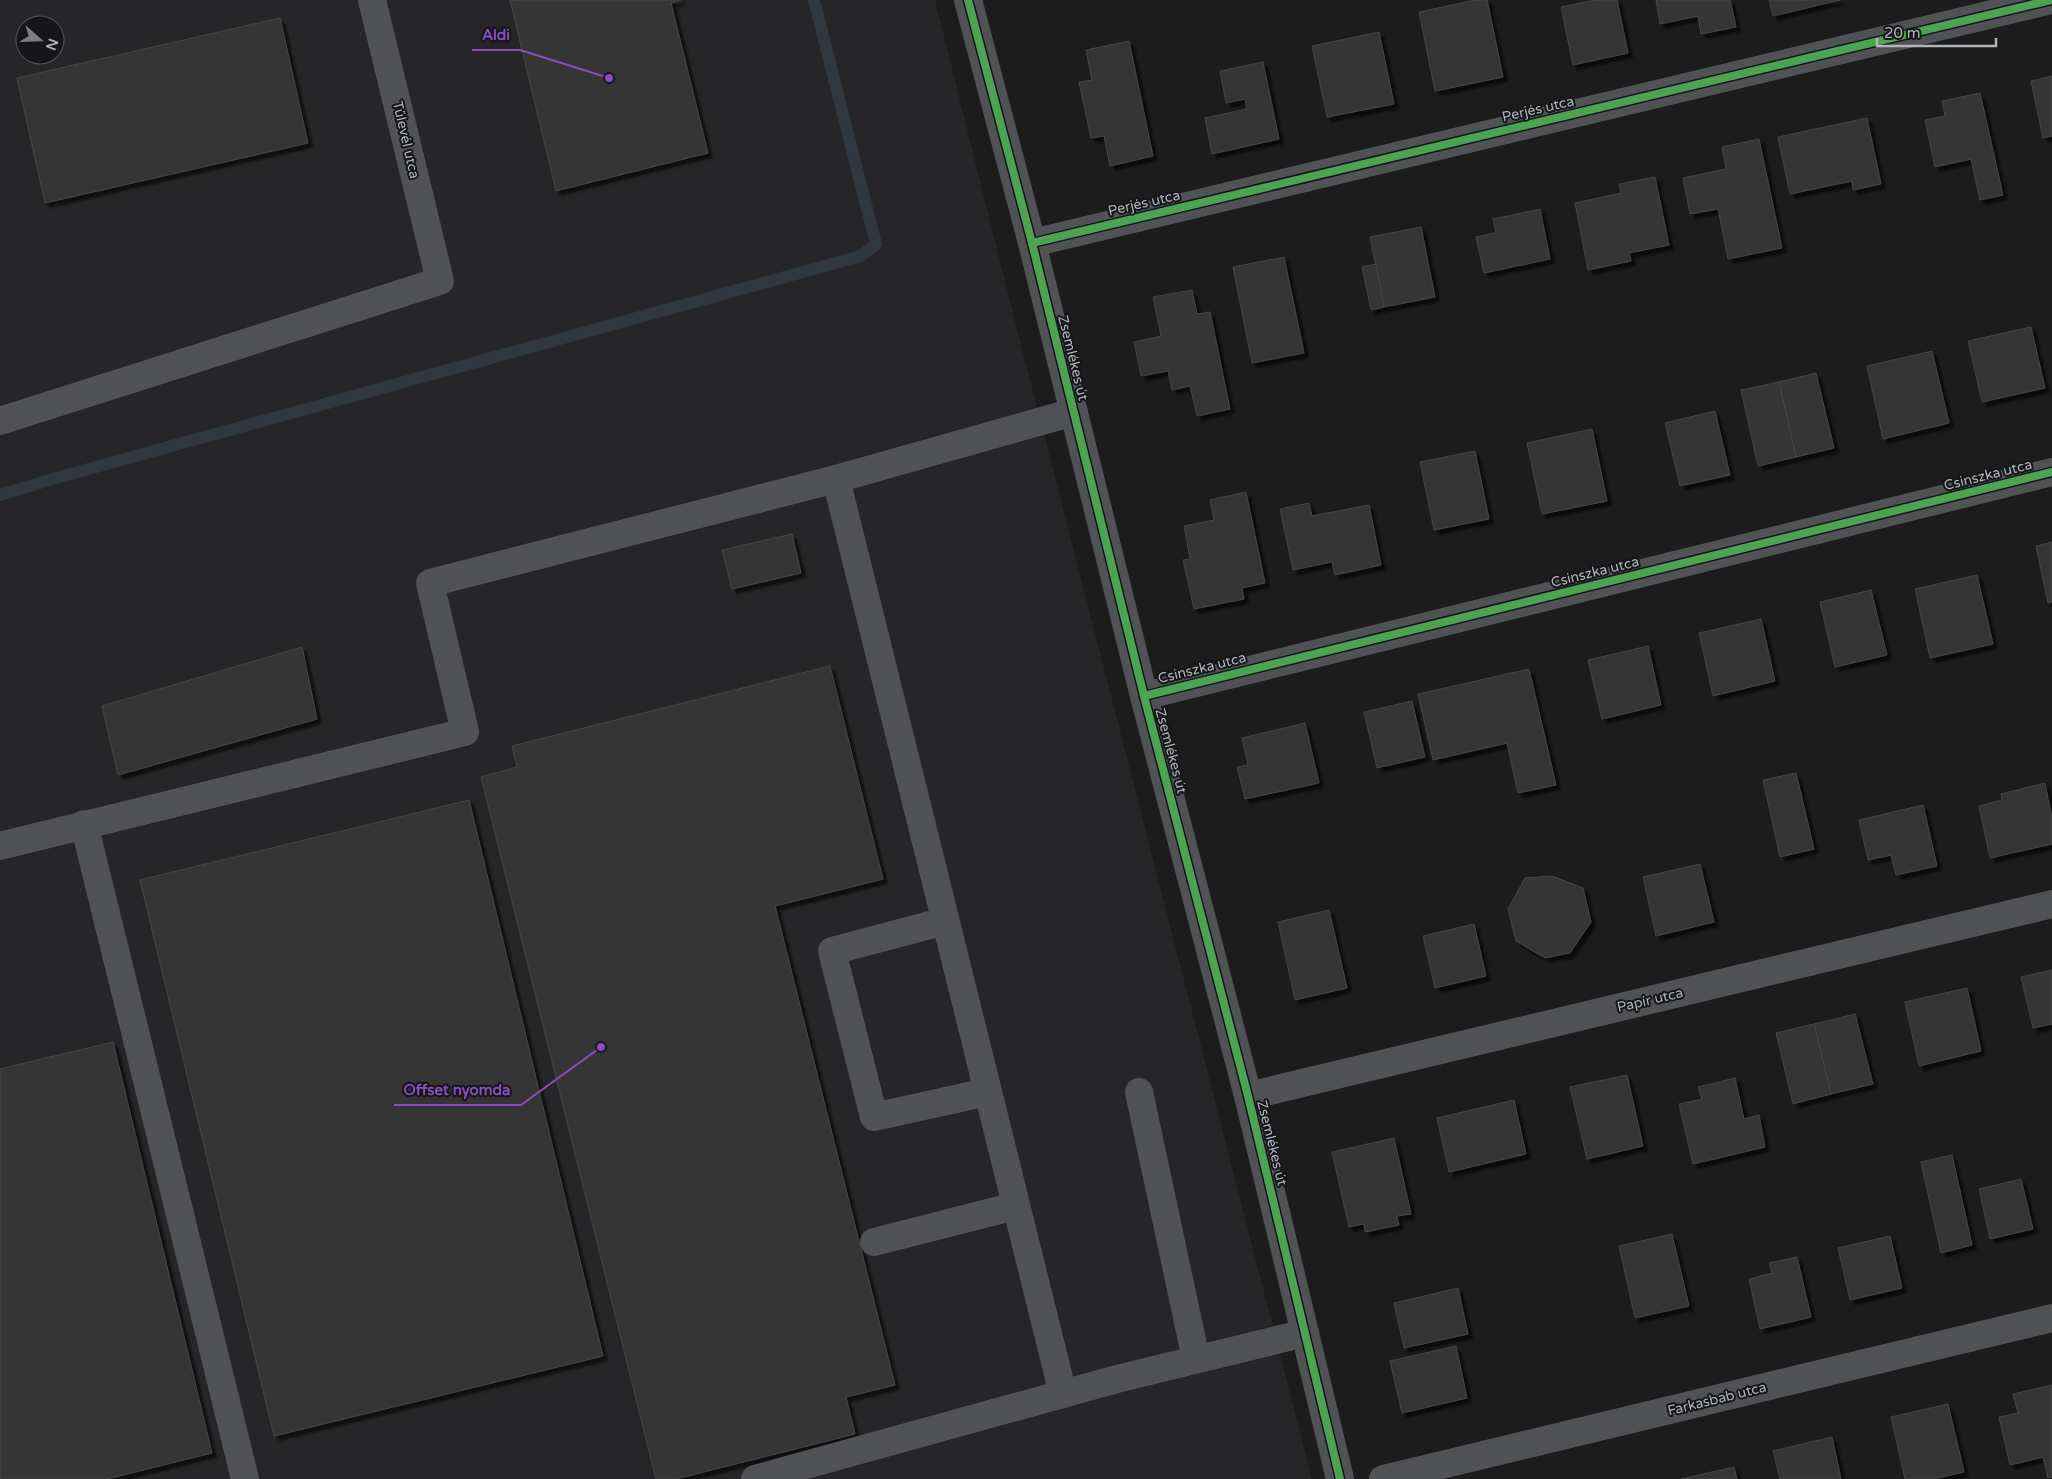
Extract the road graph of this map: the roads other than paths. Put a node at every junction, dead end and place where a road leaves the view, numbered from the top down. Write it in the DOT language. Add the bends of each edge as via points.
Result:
graph roads {
  1 [pos="372,0"];
  2 [pos="968,0"];
  3 [pos="2051,0"];
  4 [pos="1032,243"];
  5 [pos="1074,412"];
  6 [pos="0,421"];
  7 [pos="2052,472"];
  8 [pos="836,479"];
  9 [pos="1144,696"];
  10 [pos="84,824"];
  11 [pos="0,846"];
  12 [pos="2052,904"];
  13 [pos="945,921"];
  14 [pos="987,1092"];
  15 [pos="1139,1092"];
  16 [pos="1248,1096"];
  17 [pos="1015,1206"];
  18 [pos="874,1242"];
  19 [pos="2052,1318"];
  20 [pos="1305,1333"];
  21 [pos="1196,1359"];
  22 [pos="1063,1394"];
  23 [pos="245,1479"];
  24 [pos="755,1479"];
  25 [pos="1340,1479"];
  26 [pos="1383,1479"];
  1 -- 6 [label="street, Tűlevél utca" via="440,281"];
  2 -- 4 [label="street, Zsemlékes út"];
  3 -- 4 [label="street, Perjés utca"];
  4 -- 5 [label="street, Zsemlékes út"];
  5 -- 8 [label="street"];
  5 -- 9 [label="street, Zsemlékes út"];
  7 -- 9 [label="street, Csinszka utca"];
  8 -- 10 [label="street" via="430,582 465,732"];
  8 -- 13 [label="street"];
  9 -- 16 [label="street, Zsemlékes út"];
  10 -- 11 [label="street"];
  10 -- 23 [label="street"];
  12 -- 16 [label="street, Papír utca"];
  13 -- 14 [label="street"];
  13 -- 14 [label="street" via="832,951 874,1117"];
  14 -- 17 [label="street"];
  15 -- 21 [label="street"];
  16 -- 20 [label="street, Zsemlékes út"];
  17 -- 18 [label="street"];
  17 -- 22 [label="street"];
  19 -- 26 [label="street, Farkasbab utca"];
  20 -- 21 [label="street"];
  20 -- 25 [label="street, Zsemlékes út"];
  21 -- 22 [label="street"];
  22 -- 24 [label="street"];
}
